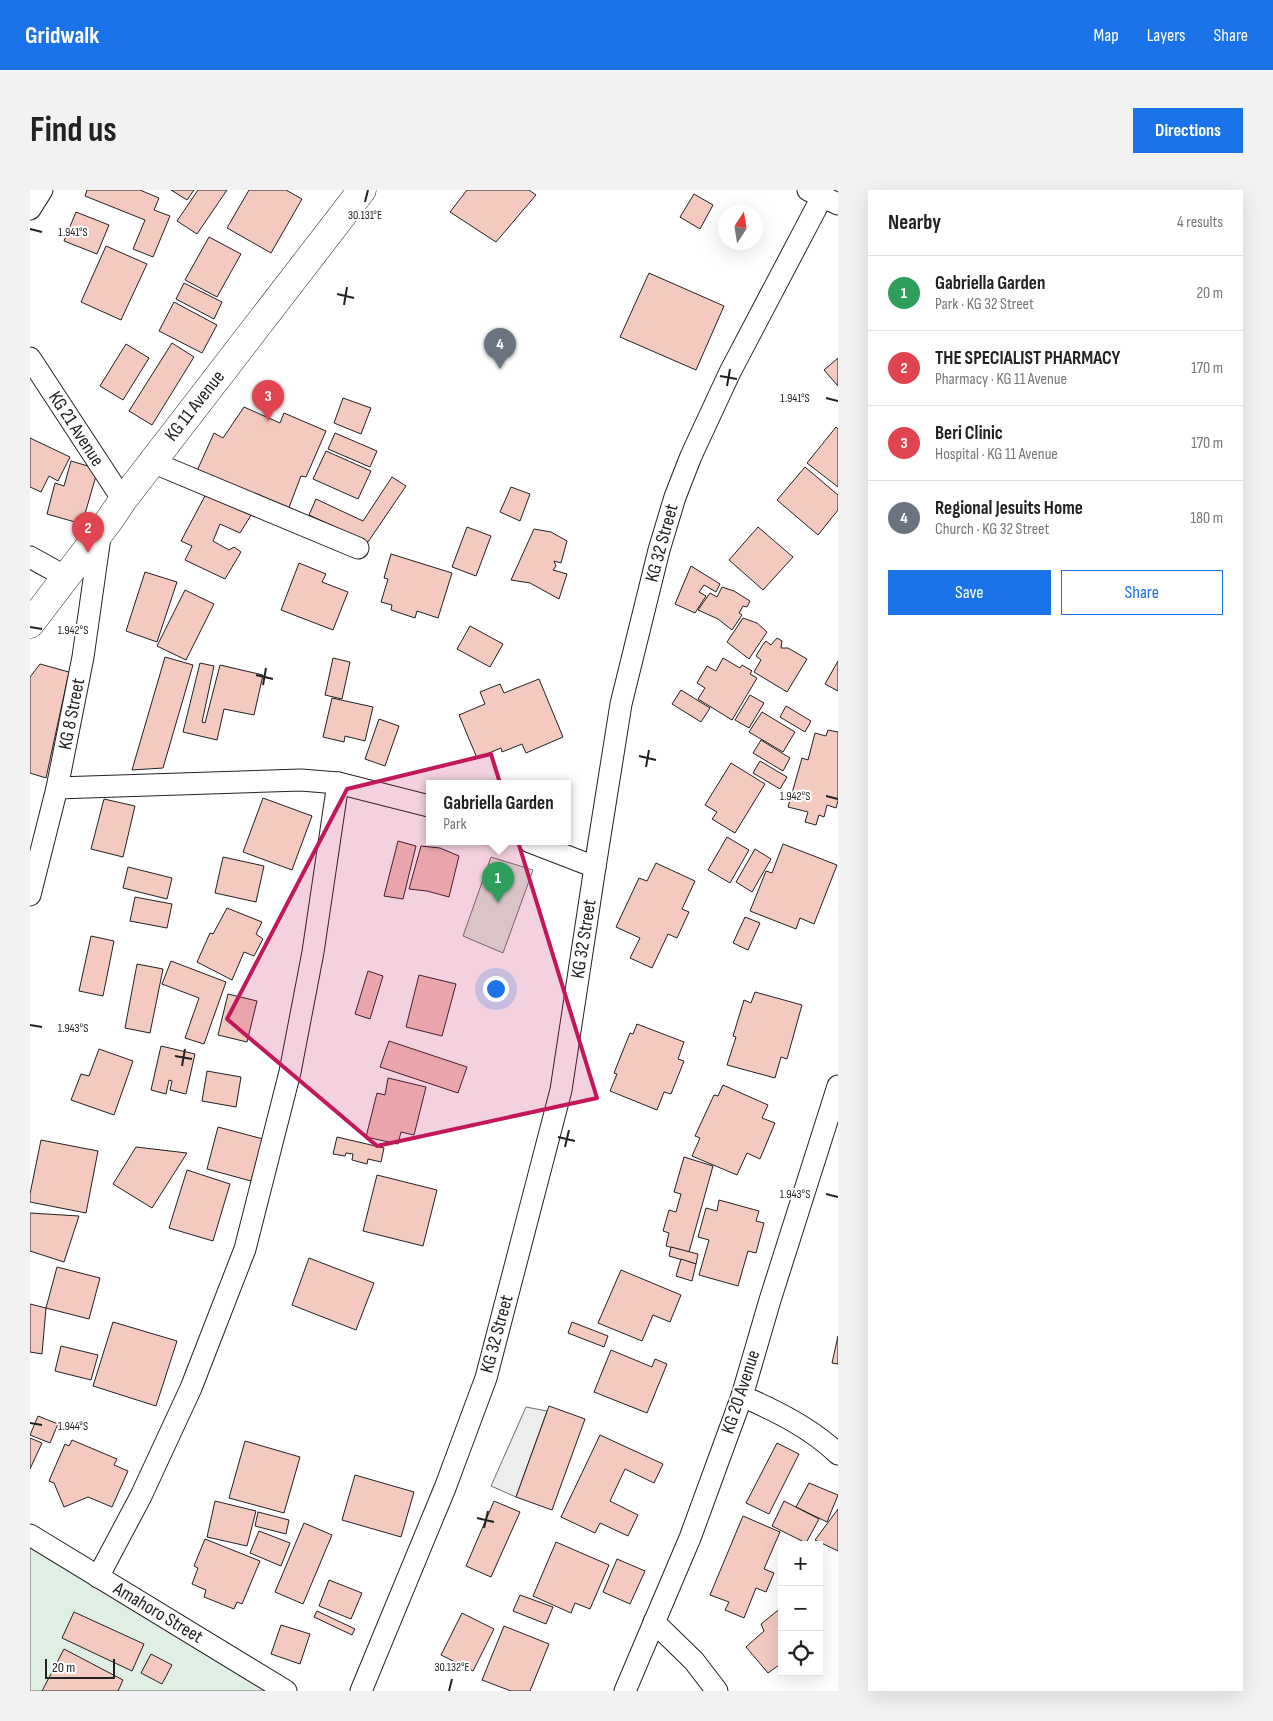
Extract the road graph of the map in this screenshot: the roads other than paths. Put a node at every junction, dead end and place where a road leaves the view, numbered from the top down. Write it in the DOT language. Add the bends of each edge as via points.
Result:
graph roads {
  1 [pos="42,190"];
  2 [pos="362,190"];
  3 [pos="823,197"];
  4 [pos="30,209"];
  5 [pos="30,358"];
  6 [pos="152,462"];
  7 [pos="123,500"];
  8 [pos="101,530"];
  9 [pos="358,548"];
  10 [pos="30,557"];
  11 [pos="66,577"];
  12 [pos="30,624"];
  13 [pos="338,783"];
  14 [pos="57,788"];
  15 [pos="426,805"];
  16 [pos="538,845"];
  17 [pos="595,867"];
  18 [pos="30,895"];
  19 [pos="838,1086"];
  20 [pos="742,1396"];
  21 [pos="838,1454"];
  22 [pos="30,1535"];
  23 [pos="98,1577"];
  24 [pos="654,1622"];
  25 [pos="286,1691"];
  26 [pos="361,1691"];
  27 [pos="625,1691"];
  28 [pos="717,1691"];
  1 -- 4 [label="street"];
  2 -- 6 [label="main road, KG 11 Avenue"];
  3 -- 17 [label="street, KG 32 Street" via="730,372 675,497 621,704"];
  5 -- 7 [label="street, KG 21 Avenue"];
  6 -- 7 [label="main road, KG 11 Avenue"];
  6 -- 9 [label="street"];
  7 -- 8 [label="main road, KG 11 Avenue"];
  8 -- 11 [label="main road, KG 11 Avenue"];
  8 -- 14 [label="street, KG 8 Street" via="83,657"];
  10 -- 11 [label="street"];
  11 -- 12 [label="main road, KG 11 Avenue"];
  13 -- 14 [label="street" via="301,780"];
  13 -- 15 [label="street"];
  13 -- 23 [label="street" via="313,952 290,1072 246,1249 186,1398 141,1496"];
  14 -- 18 [label="street, KG 8 Street"];
  16 -- 17 [label="street"];
  17 -- 26 [label="street, KG 32 Street" via="561,1090 486,1378 445,1488"];
  19 -- 20 [label="street, KG 20 Avenue"];
  20 -- 21 [label="street" via="775,1410 824,1440"];
  20 -- 24 [label="street, KG 20 Avenue" via="690,1538"];
  22 -- 23 [label="street, Amahoro Street"];
  23 -- 25 [label="street, Amahoro Street"];
  24 -- 27 [label="street, KG 20 Avenue"];
  24 -- 28 [label="street" via="694,1661"];
}
